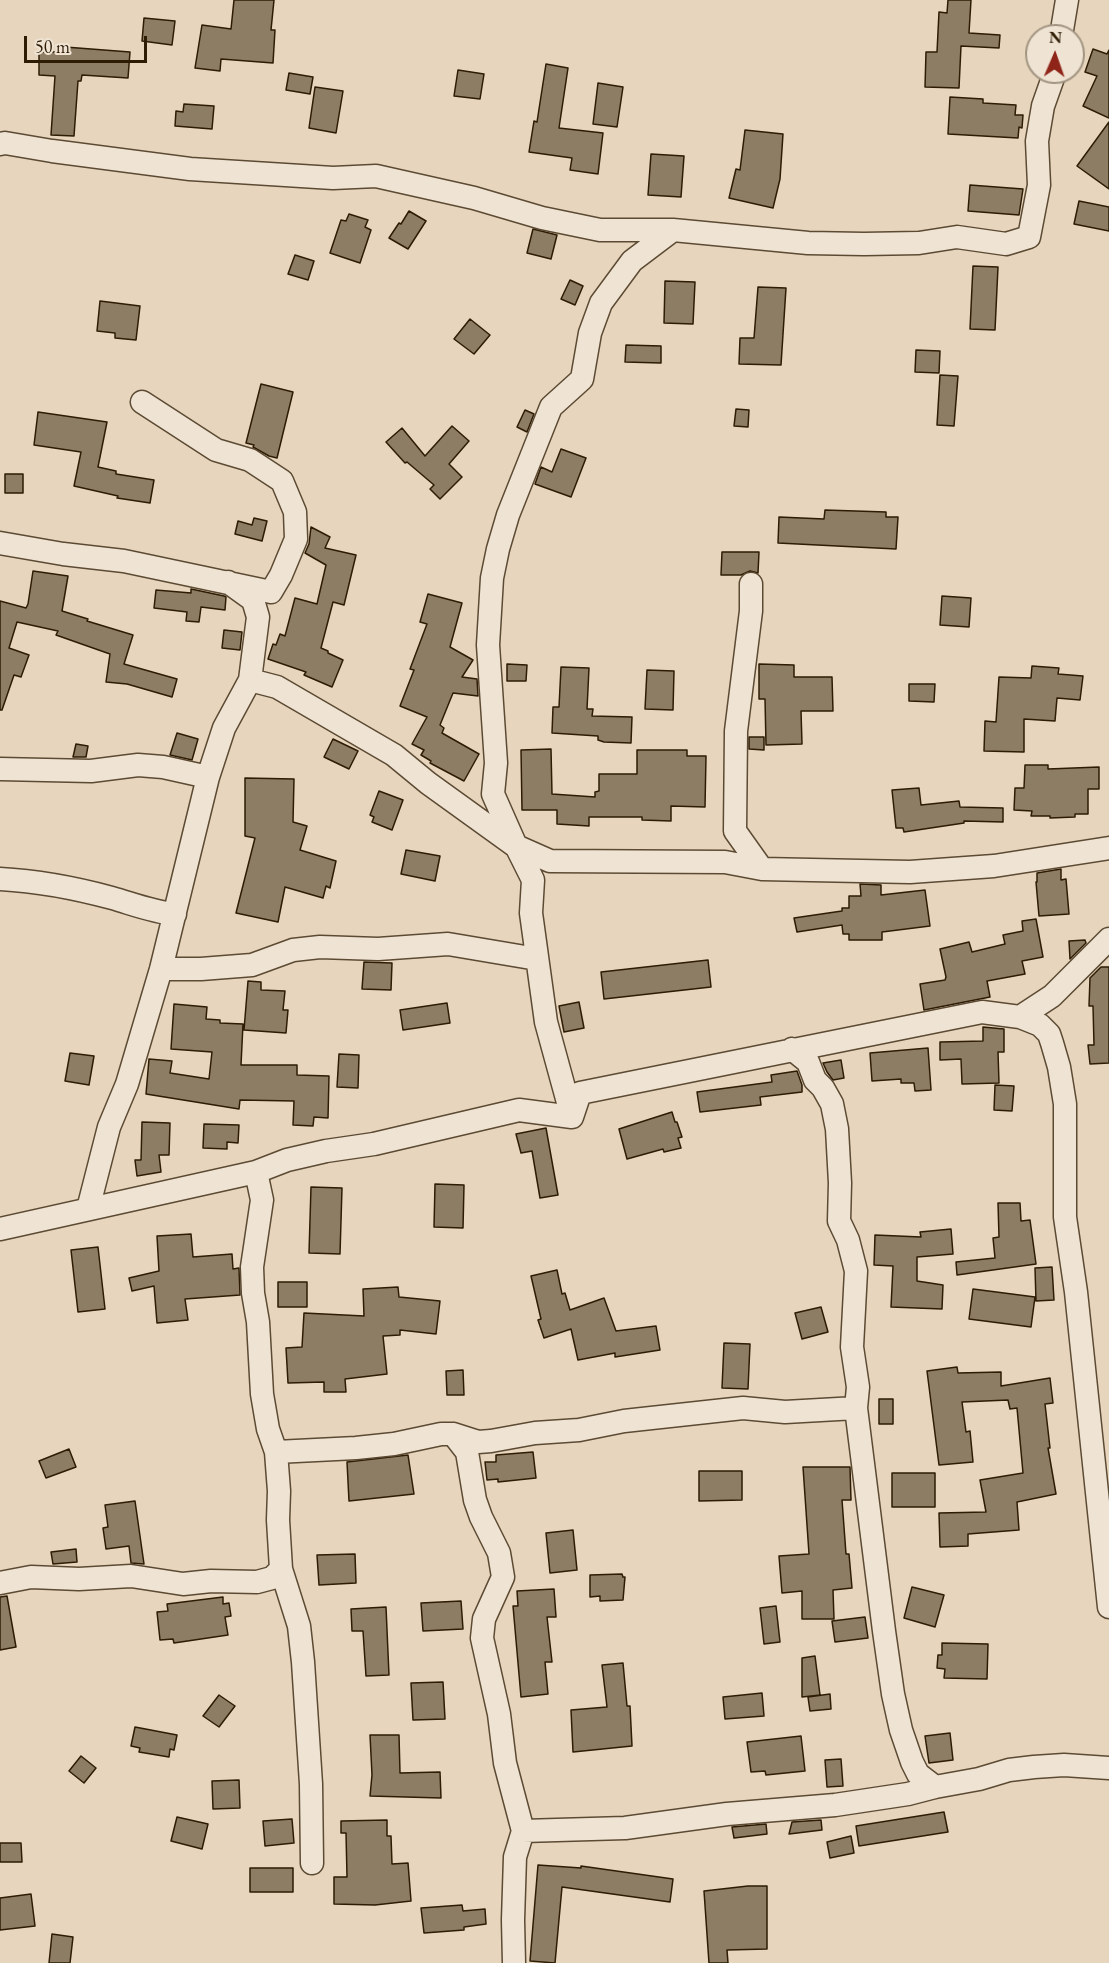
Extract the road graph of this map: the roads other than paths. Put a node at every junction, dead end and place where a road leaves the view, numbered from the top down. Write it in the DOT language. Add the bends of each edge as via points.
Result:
graph roads {
  1 [pos="1067,0"];
  2 [pos="1063,24"];
  3 [pos="1051,84"];
  4 [pos="0,144"];
  5 [pos="673,230"];
  6 [pos="142,402"];
  7 [pos="0,543"];
  8 [pos="228,582"];
  9 [pos="751,584"];
  10 [pos="250,680"];
  11 [pos="0,769"];
  12 [pos="208,777"];
  13 [pos="516,846"];
  14 [pos="1109,848"];
  15 [pos="762,869"];
  16 [pos="0,879"];
  17 [pos="176,914"];
  18 [pos="1109,939"];
  19 [pos="537,959"];
  20 [pos="161,969"];
  21 [pos="1020,1017"];
  22 [pos="792,1049"];
  23 [pos="572,1117"];
  24 [pos="256,1172"];
  25 [pos="88,1209"];
  26 [pos="0,1229"];
  27 [pos="856,1408"];
  28 [pos="453,1434"];
  29 [pos="276,1452"];
  30 [pos="281,1569"];
  31 [pos="0,1583"];
  32 [pos="1109,1607"];
  33 [pos="1109,1768"];
  34 [pos="935,1787"];
  35 [pos="523,1831"];
  36 [pos="312,1863"];
  37 [pos="514,1963"];
  1 -- 2 [label="street"];
  3 -- 5 [label="street" via="1037,141 1039,185 1029,237 1006,244 957,237 919,243 808,243"];
  4 -- 5 [label="street" via="190,169 333,178 376,176 600,230"];
  5 -- 13 [label="street" via="632,261 601,303 590,333 582,379 551,407 498,549 488,645 496,763 493,794"];
  6 -- 8 [label="street" via="216,450 250,460 282,481 295,512 296,538 281,575 271,592"];
  7 -- 8 [label="street" via="124,561"];
  8 -- 10 [label="street" via="253,600 258,617"];
  9 -- 15 [label="street" via="736,731 735,831"];
  10 -- 12 [label="street" via="224,728"];
  10 -- 13 [label="street" via="277,687 394,755"];
  11 -- 12 [label="street" via="91,771 138,765"];
  12 -- 17 [label="street"];
  13 -- 15 [label="street" via="550,861 725,862"];
  13 -- 19 [label="street" via="533,880 531,913"];
  14 -- 15 [label="street" via="994,866 910,872"];
  16 -- 17 [label="street" via="61,887"];
  17 -- 20 [label="street"];
  18 -- 21 [label="street" via="1052,996"];
  19 -- 20 [label="street" via="448,944 378,949 320,947 293,950 252,965"];
  19 -- 23 [label="street" via="546,1022"];
  20 -- 25 [label="street" via="127,1084 109,1127"];
  21 -- 22 [label="street" via="982,1012"];
  21 -- 32 [label="street" via="1040,1025 1049,1034 1064,1095 1065,1217"];
  22 -- 23 [label="street" via="580,1093"];
  22 -- 27 [label="street" via="808,1062 832,1104 837,1129 839,1221 856,1271 852,1347 858,1387"];
  23 -- 24 [label="street" via="519,1110 287,1160"];
  24 -- 25 [label="street"];
  24 -- 29 [label="street" via="262,1200 252,1267 253,1293 262,1394"];
  25 -- 26 [label="street"];
  27 -- 28 [label="street" via="785,1412 732,1409 478,1442"];
  27 -- 34 [label="street" via="895,1703 912,1762 918,1774"];
  28 -- 29 [label="street" via="356,1448"];
  28 -- 35 [label="street" via="467,1452 475,1500 499,1552 503,1576 484,1619 482,1638 500,1714 505,1763"];
  29 -- 30 [label="street"];
  30 -- 31 [label="street" via="272,1578 257,1582 183,1584 131,1576 31,1577"];
  30 -- 36 [label="street" via="299,1626 303,1662"];
  33 -- 34 [label="street" via="1034,1767"];
  34 -- 35 [label="street" via="836,1805 625,1828"];
  35 -- 37 [label="street" via="515,1857"];
}
